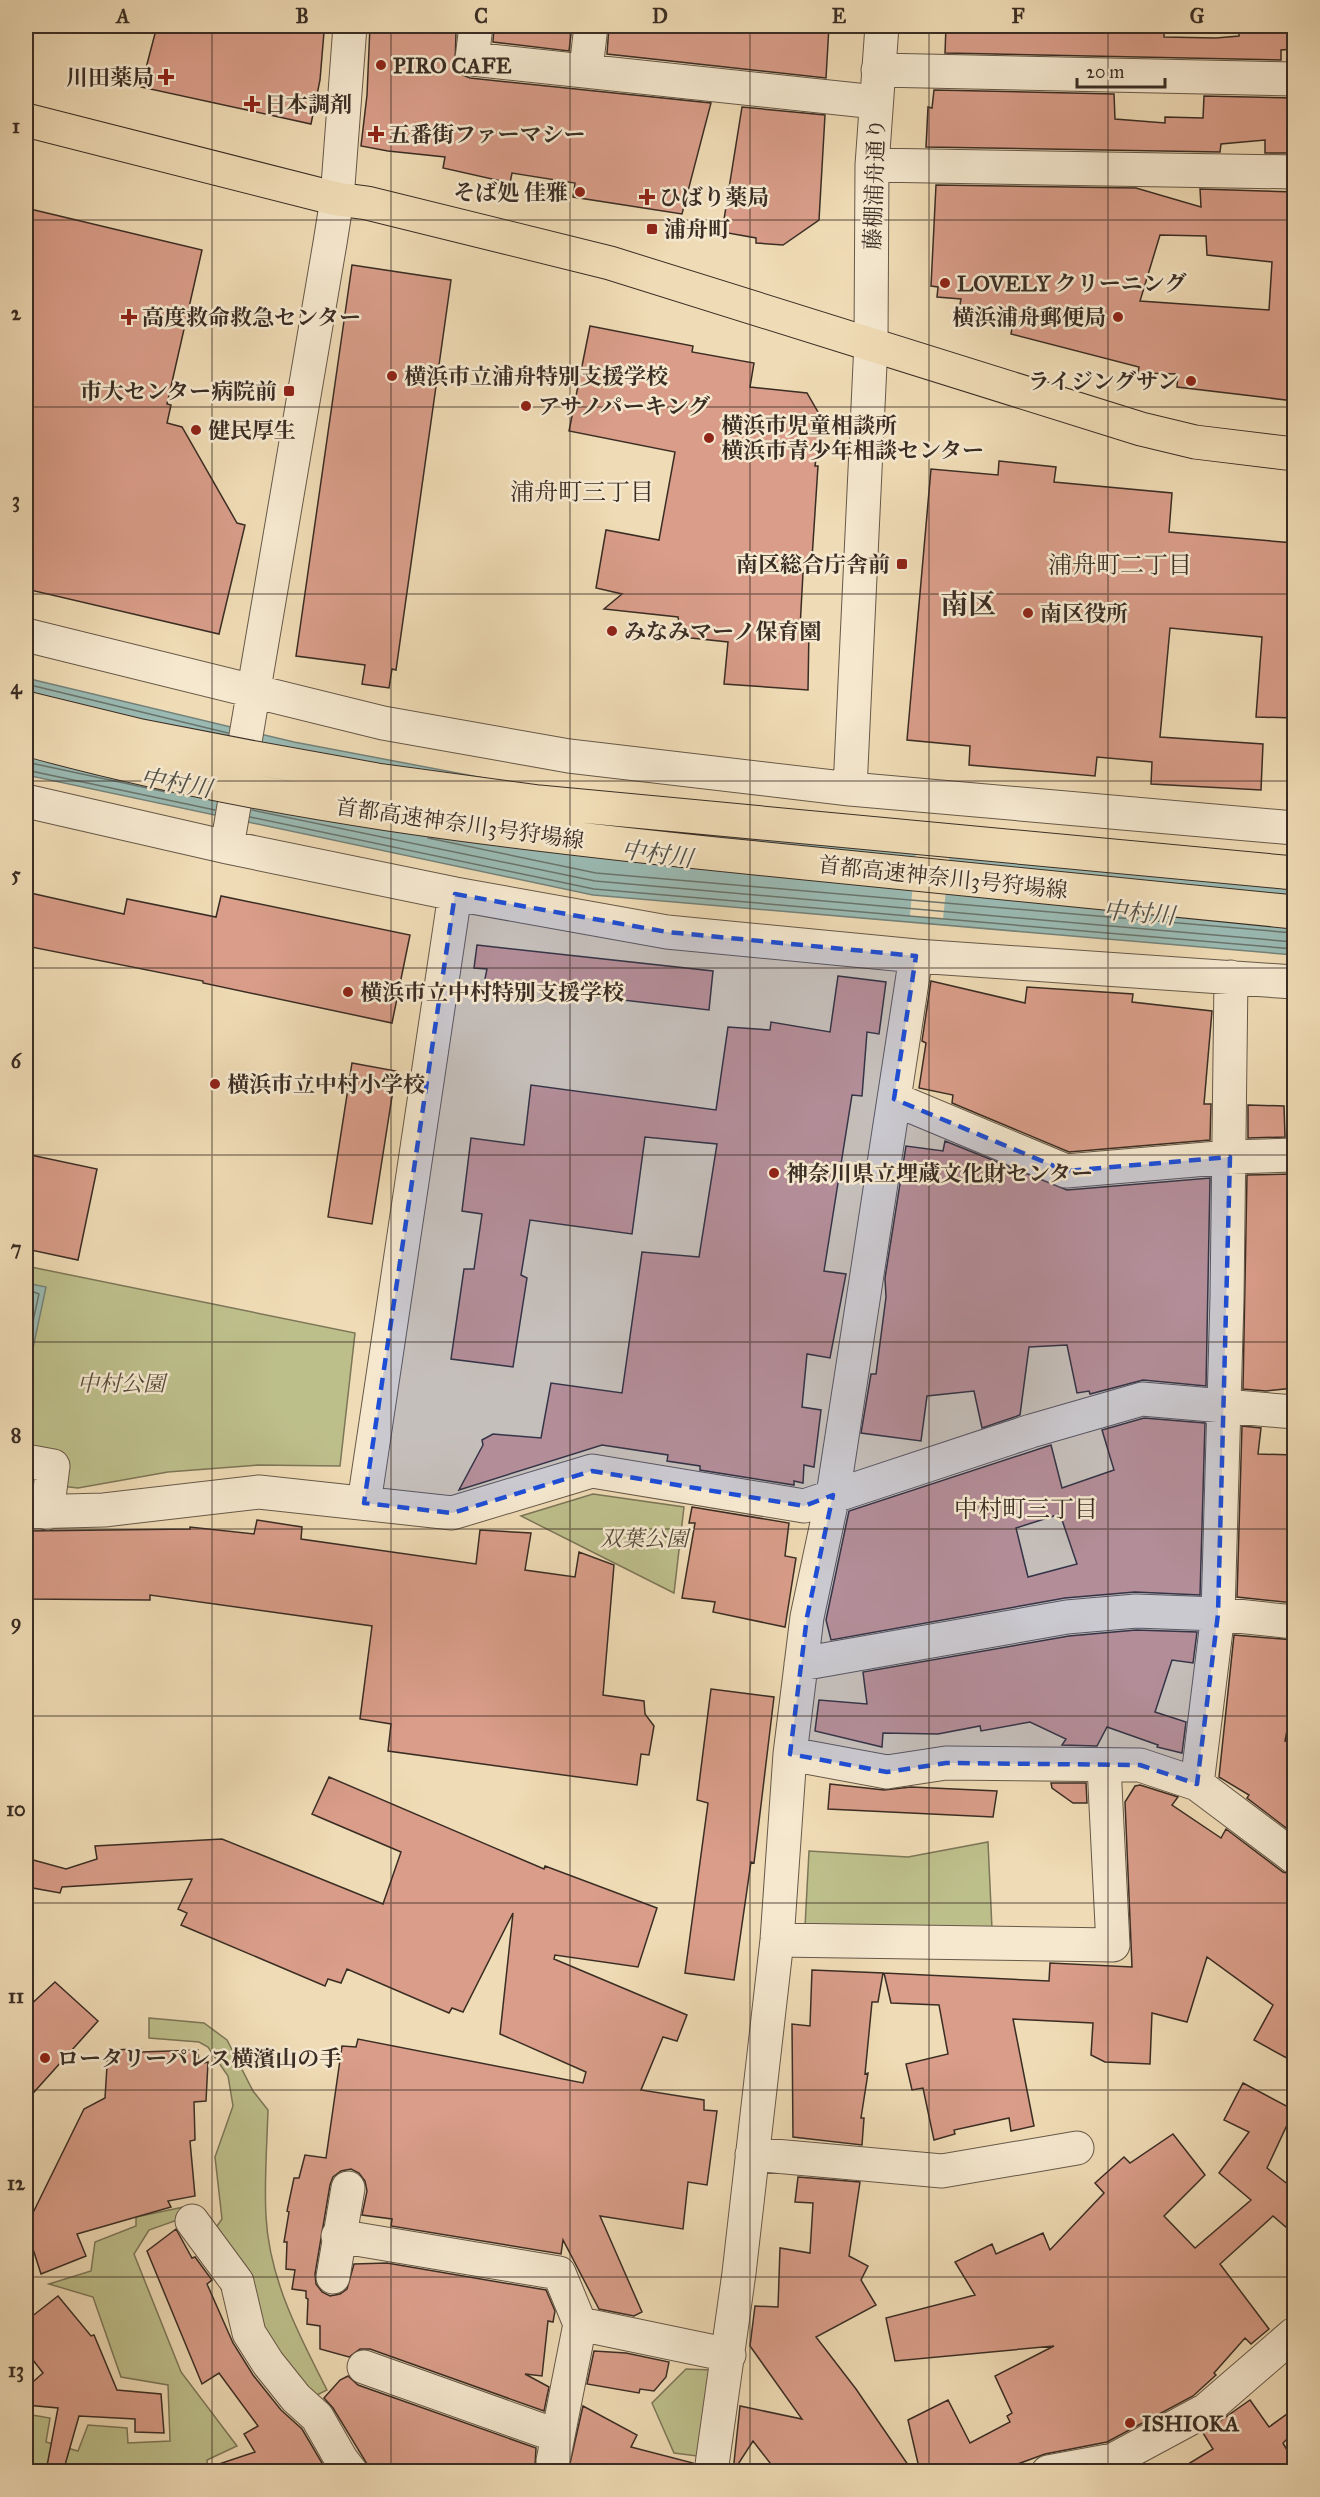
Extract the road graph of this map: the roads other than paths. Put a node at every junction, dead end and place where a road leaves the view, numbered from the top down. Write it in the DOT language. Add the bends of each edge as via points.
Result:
graph roads {
  1 [pos="351,26"];
  2 [pos="476,26"];
  3 [pos="591,26"];
  4 [pos="882,26"];
  5 [pos="586,69"];
  6 [pos="878,70"];
  7 [pos="1294,79"];
  8 [pos="876,102"];
  9 [pos="26,120"];
  10 [pos="872,165"];
  11 [pos="1294,172"];
  12 [pos="337,199"];
  13 [pos="871,343"];
  14 [pos="1294,454"];
  15 [pos="26,634"];
  16 [pos="253,692"];
  17 [pos="26,708"];
  18 [pos="26,739"];
  19 [pos="850,789"];
  20 [pos="26,801"];
  21 [pos="1294,828"];
  22 [pos="227,847"];
  23 [pos="1294,873"];
  24 [pos="455,894"];
  25 [pos="1294,912"];
  26 [pos="916,956"];
  27 [pos="1231,977"];
  28 [pos="1294,982"];
  29 [pos="894,1099"];
  30 [pos="1294,1155"];
  31 [pos="1230,1157"];
  32 [pos="1225,1406"];
  33 [pos="1294,1412"];
  34 [pos="26,1461"];
  35 [pos="833,1495"];
  36 [pos="364,1503"];
  37 [pos="36,1512"];
  38 [pos="1218,1614"];
  39 [pos="1294,1622"];
  40 [pos="801,1664"];
  41 [pos="790,1754"];
  42 [pos="1104,1766"];
  43 [pos="1197,1784"];
  44 [pos="1294,1857"];
  45 [pos="777,1940"];
  46 [pos="1077,2148"];
  47 [pos="752,2154"];
  48 [pos="348,2188"];
  49 [pos="192,2221"];
  50 [pos="338,2236"];
  51 [pos="333,2277"];
  52 [pos="580,2324"];
  53 [pos="1294,2334"];
  54 [pos="729,2355"];
  55 [pos="364,2367"];
  56 [pos="351,2472"];
  57 [pos="711,2472"];
  58 [pos="1048,2472"];
  1 -- 12 [label="street"];
  2 -- 5 [label="street" via="472,59"];
  3 -- 5 [label="street"];
  4 -- 6 [label="street, 藤棚浦舟通り"];
  5 -- 8 [label="street"];
  6 -- 7 [label="street"];
  6 -- 8 [label="street, 藤棚浦舟通り"];
  8 -- 10 [label="street, 藤棚浦舟通り"];
  9 -- 12 [label="main road"];
  10 -- 11 [label="street"];
  10 -- 13 [label="street, 藤棚浦舟通り"];
  12 -- 13 [label="main road" via="610,263"];
  12 -- 16 [label="street"];
  13 -- 14 [label="main road" via="1141,429 1195,442"];
  13 -- 19 [label="street, 藤棚浦舟通り"];
  15 -- 16 [label="street"];
  16 -- 19 [label="street" via="383,723 568,756"];
  16 -- 22 [label="street"];
  17 -- 23 [label="main road, 首都高速神奈川3号狩場線, bridge" via="255,758 528,801"];
  18 -- 25 [label="main road, 首都高速神奈川3号狩場線, bridge" via="180,776 433,822"];
  19 -- 21 [label="street"];
  20 -- 22 [label="street"];
  22 -- 24 [label="street"];
  24 -- 26 [label="street" via="667,932"];
  24 -- 36 [label="street"];
  26 -- 27 [label="street"];
  26 -- 29 [label="street"];
  27 -- 28 [label="street"];
  27 -- 31 [label="street"];
  29 -- 31 [label="street" via="1066,1171"];
  29 -- 35 [label="street"];
  30 -- 31 [label="street"];
  31 -- 32 [label="street"];
  32 -- 33 [label="street"];
  32 -- 35 [label="street" via="1142,1399"];
  32 -- 38 [label="street"];
  34 -- 37 [label="street" via="53,1466"];
  35 -- 36 [label="street" via="804,1506 592,1471 452,1513"];
  35 -- 40 [label="street"];
  36 -- 37 [label="street" via="259,1492 104,1510"];
  38 -- 39 [label="street"];
  38 -- 40 [label="street" via="1136,1611 1067,1617"];
  38 -- 43 [label="street"];
  40 -- 41 [label="street"];
  41 -- 42 [label="street" via="887,1772 946,1763"];
  41 -- 45 [label="street"];
  42 -- 43 [label="street" via="1140,1765"];
  42 -- 45 [label="street" via="1113,1945"];
  43 -- 44 [label="street"];
  45 -- 47 [label="street"];
  46 -- 47 [label="street" via="942,2171"];
  47 -- 54 [label="street"];
  48 -- 50 [label="street"];
  49 -- 56 [label="street" via="237,2282 249,2333 268,2363 317,2417"];
  50 -- 51 [label="street"];
  50 -- 52 [label="street" via="560,2273"];
  52 -- 54 [label="street"];
  52 -- 55 [label="street" via="556,2449"];
  53 -- 58 [label="street" via="1206,2410 1113,2460"];
  54 -- 57 [label="street"];
}
